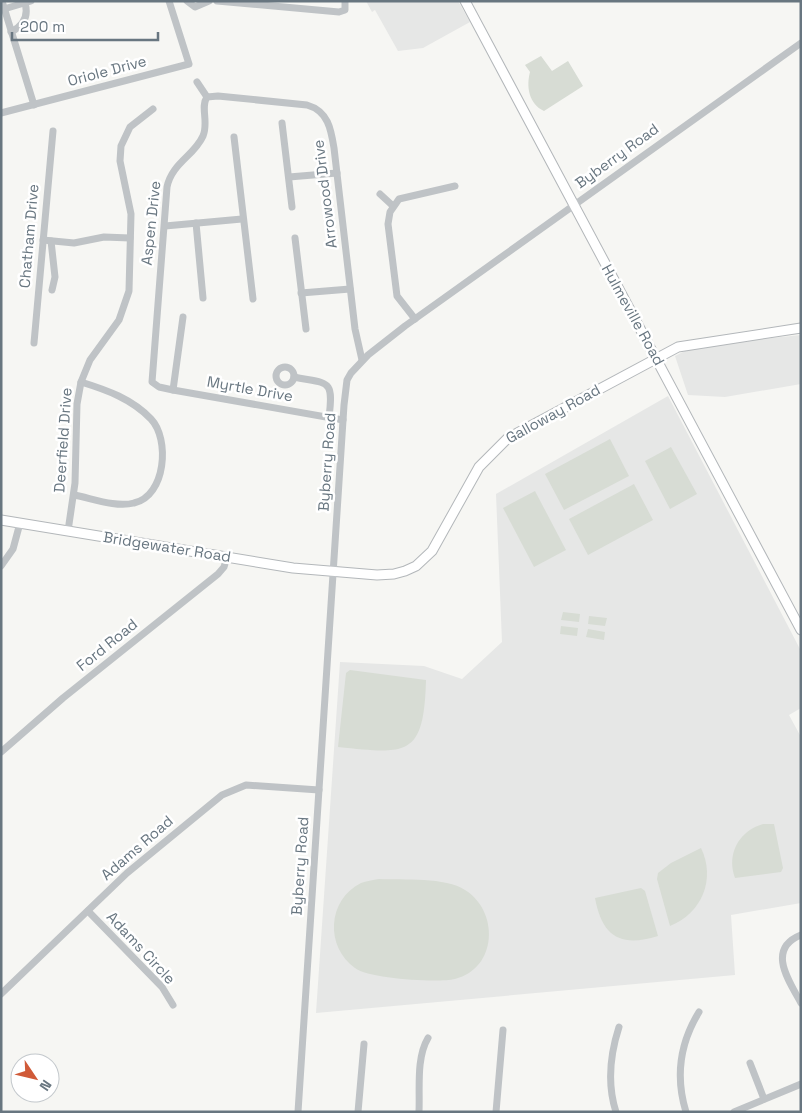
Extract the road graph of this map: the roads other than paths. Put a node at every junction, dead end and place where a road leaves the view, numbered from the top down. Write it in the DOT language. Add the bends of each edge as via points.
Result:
graph roads {
  1 [pos="2,1"];
  2 [pos="169,1"];
  3 [pos="187,1"];
  4 [pos="209,1"];
  5 [pos="217,1"];
  6 [pos="345,1"];
  7 [pos="465,1"];
  8 [pos="28,2"];
  9 [pos="4,9"];
  10 [pos="11,32"];
  11 [pos="801,43"];
  12 [pos="198,82"];
  13 [pos="207,97"];
  14 [pos="34,105"];
  15 [pos="153,109"];
  16 [pos="1,113"];
  17 [pos="282,123"];
  18 [pos="53,132"];
  19 [pos="234,137"];
  20 [pos="337,173"];
  21 [pos="289,177"];
  22 [pos="455,186"];
  23 [pos="380,194"];
  24 [pos="574,204"];
  25 [pos="393,206"];
  26 [pos="292,207"];
  27 [pos="242,219"];
  28 [pos="196,223"];
  29 [pos="165,226"];
  30 [pos="130,238"];
  31 [pos="295,238"];
  32 [pos="43,240"];
  33 [pos="51,241"];
  34 [pos="350,289"];
  35 [pos="52,290"];
  36 [pos="301,293"];
  37 [pos="203,298"];
  38 [pos="253,300"];
  39 [pos="183,317"];
  40 [pos="415,319"];
  41 [pos="801,328"];
  42 [pos="306,329"];
  43 [pos="34,343"];
  44 [pos="656,357"];
  45 [pos="362,360"];
  46 [pos="294,377"];
  47 [pos="81,382"];
  48 [pos="153,383"];
  49 [pos="173,390"];
  50 [pos="329,415"];
  51 [pos="343,420"];
  52 [pos="74,495"];
  53 [pos="1,520"];
  54 [pos="20,523"];
  55 [pos="68,531"];
  56 [pos="227,557"];
  57 [pos="1,566"];
  58 [pos="333,573"];
  59 [pos="801,630"];
  60 [pos="1,752"];
  61 [pos="319,790"];
  62 [pos="88,911"];
  63 [pos="801,935"];
  64 [pos="1,994"];
  65 [pos="801,1003"];
  66 [pos="173,1005"];
  67 [pos="699,1012"];
  68 [pos="619,1027"];
  69 [pos="503,1030"];
  70 [pos="428,1038"];
  71 [pos="364,1044"];
  72 [pos="750,1064"];
  73 [pos="801,1084"];
  74 [pos="764,1099"];
  75 [pos="298,1112"];
  76 [pos="358,1112"];
  77 [pos="419,1112"];
  78 [pos="496,1112"];
  79 [pos="616,1112"];
  80 [pos="686,1112"];
  81 [pos="734,1112"];
  1 -- 9 [label="street"];
  2 -- 14 [label="street, Oriole Drive" via="189,64"];
  3 -- 4 [label="street" via="195,7"];
  5 -- 6 [label="street" via="339,12 344,10"];
  7 -- 24 [label="main road, Hulmeville Road"];
  8 -- 9 [label="street"];
  8 -- 10 [label="street" via="21,26"];
  9 -- 10 [label="street"];
  10 -- 14 [label="street"];
  11 -- 24 [label="street, Byberry Road"];
  12 -- 13 [label="street"];
  13 -- 20 [label="street, Arrowood Drive" via="292,102 313,107 330,126"];
  13 -- 29 [label="street, Aspen Drive" via="204,135 168,180"];
  14 -- 16 [label="street, Oriole Drive"];
  15 -- 30 [label="street, Deerfield Drive" via="130,127 120,146 131,214"];
  17 -- 21 [label="street"];
  18 -- 32 [label="street, Chatham Drive"];
  19 -- 27 [label="street"];
  20 -- 21 [label="street"];
  20 -- 34 [label="street, Arrowood Drive"];
  21 -- 26 [label="street"];
  22 -- 25 [label="street" via="399,200"];
  23 -- 25 [label="street"];
  24 -- 40 [label="street, Byberry Road"];
  24 -- 44 [label="main road, Hulmeville Road"];
  25 -- 40 [label="street" via="388,224 397,296"];
  27 -- 28 [label="street"];
  27 -- 38 [label="street"];
  28 -- 29 [label="street"];
  28 -- 37 [label="street"];
  29 -- 48 [label="street, Aspen Drive" via="151,376"];
  30 -- 33 [label="street" via="104,237 74,243"];
  30 -- 47 [label="street, Deerfield Drive" via="130,280 126,302 114,328 90,360"];
  31 -- 36 [label="street"];
  32 -- 33 [label="street"];
  32 -- 43 [label="street, Chatham Drive"];
  33 -- 35 [label="street"];
  34 -- 36 [label="street"];
  34 -- 45 [label="street, Arrowood Drive"];
  36 -- 42 [label="street"];
  39 -- 49 [label="street"];
  40 -- 45 [label="street, Byberry Road"];
  41 -- 44 [label="main road, Galloway Road" via="688,344"];
  44 -- 58 [label="main road, Galloway Road" via="522,429 498,446 478,467 432,551 416,566 394,574"];
  44 -- 59 [label="main road, Hulmeville Road"];
  45 -- 51 [label="street, Byberry Road" via="347,380"];
  46 -- 50 [label="street" via="325,383 330,388"];
  47 -- 52 [label="street, Deerfield Drive" via="77,404"];
  47 -- 52 [label="street" via="114,392 150,418 159,433 161,468 153,492 134,503"];
  48 -- 49 [label="street, Myrtle Drive"];
  49 -- 50 [label="street, Myrtle Drive"];
  50 -- 51 [label="street, Myrtle Drive"];
  51 -- 58 [label="street, Byberry Road"];
  52 -- 55 [label="street, Deerfield Drive"];
  53 -- 54 [label="main road, Bridgewater Road"];
  54 -- 55 [label="main road, Bridgewater Road"];
  54 -- 57 [label="street" via="13,550"];
  55 -- 56 [label="main road, Bridgewater Road"];
  56 -- 58 [label="main road, Bridgewater Road"];
  56 -- 60 [label="street, Ford Road" via="218,574"];
  58 -- 61 [label="street, Byberry Road"];
  61 -- 62 [label="street, Adams Road" via="251,785 231,789 209,803 153,850"];
  61 -- 75 [label="street, Byberry Road"];
  62 -- 64 [label="street, Adams Road"];
  62 -- 66 [label="street, Adams Circle" via="157,982"];
  63 -- 65 [label="street" via="786,946 782,963"];
  67 -- 80 [label="street" via="689,1030 680,1060 681,1092"];
  68 -- 79 [label="street" via="611,1070"];
  69 -- 78 [label="street"];
  70 -- 77 [label="street" via="421,1060"];
  71 -- 76 [label="street"];
  72 -- 74 [label="street"];
  73 -- 74 [label="street"];
  74 -- 81 [label="street"];
}
